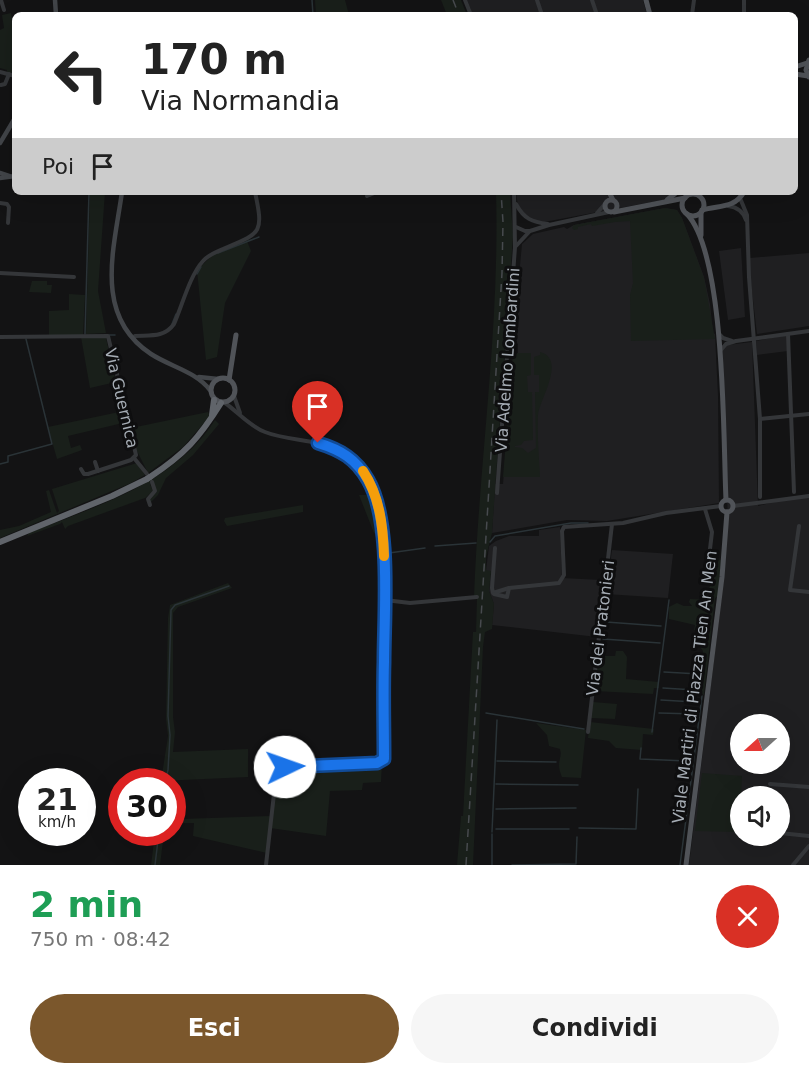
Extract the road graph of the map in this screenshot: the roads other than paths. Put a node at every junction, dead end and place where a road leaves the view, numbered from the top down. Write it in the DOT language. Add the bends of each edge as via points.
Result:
graph roads {
  1 [pos="1,0"];
  2 [pos="4,10"];
  3 [pos="808,61"];
  4 [pos="0,72"];
  5 [pos="9,74"];
  6 [pos="12,75"];
  7 [pos="809,76"];
  8 [pos="0,85"];
  9 [pos="12,123"];
  10 [pos="0,143"];
  11 [pos="122,195"];
  12 [pos="256,195"];
  13 [pos="514,195"];
  14 [pos="607,195"];
  15 [pos="610,195"];
  16 [pos="673,195"];
  17 [pos="742,195"];
  18 [pos="686,196"];
  19 [pos="699,197"];
  20 [pos="740,198"];
  21 [pos="615,201"];
  22 [pos="515,202"];
  23 [pos="0,203"];
  24 [pos="663,203"];
  25 [pos="605,204"];
  26 [pos="727,206"];
  27 [pos="640,207"];
  28 [pos="715,207"];
  29 [pos="683,208"];
  30 [pos="702,211"];
  31 [pos="611,212"];
  32 [pos="596,214"];
  33 [pos="687,214"];
  34 [pos="530,220"];
  35 [pos="8,223"];
  36 [pos="747,223"];
  37 [pos="549,225"];
  38 [pos="516,226"];
  39 [pos="530,231"];
  40 [pos="702,243"];
  41 [pos="515,246"];
  42 [pos="0,273"];
  43 [pos="74,277"];
  44 [pos="809,331"];
  45 [pos="718,333"];
  46 [pos="788,334"];
  47 [pos="236,335"];
  48 [pos="135,336"];
  49 [pos="0,337"];
  50 [pos="755,339"];
  51 [pos="736,341"];
  52 [pos="720,352"];
  53 [pos="196,376"];
  54 [pos="218,379"];
  55 [pos="229,380"];
  56 [pos="210,390"];
  57 [pos="234,396"];
  58 [pos="220,402"];
  59 [pos="241,414"];
  60 [pos="809,414"];
  61 [pos="792,415"];
  62 [pos="760,418"];
  63 [pos="134,458"];
  64 [pos="95,462"];
  65 [pos="81,469"];
  66 [pos="98,471"];
  67 [pos="149,478"];
  68 [pos="794,492"];
  69 [pos="497,493"];
  70 [pos="760,497"];
  71 [pos="809,497"];
  72 [pos="726,500"];
  73 [pos="150,505"];
  74 [pos="721,506"];
  75 [pos="733,506"];
  76 [pos="705,509"];
  77 [pos="727,512"];
  78 [pos="612,524"];
  79 [pos="799,526"];
  80 [pos="0,542"];
  81 [pos="495,548"];
  82 [pos="706,583"];
  83 [pos="809,592"];
  84 [pos="477,597"];
  85 [pos="385,600"];
  86 [pos="588,732"];
  87 [pos="770,784"];
  88 [pos="809,787"];
  89 [pos="790,834"];
  90 [pos="809,836"];
  91 [pos="809,846"];
  92 [pos="809,852"];
  93 [pos="801,856"];
  94 [pos="266,865"];
  95 [pos="686,865"];
  96 [pos="793,865"];
  1 -- 2 [label="street"];
  3 -- 7 [label="main road"];
  4 -- 5 [label="street"];
  5 -- 6 [label="street"];
  5 -- 8 [label="street" via="5,84"];
  9 -- 10 [label="street"];
  11 -- 53 [label="street" via="111,286 119,318 141,347"];
  12 -- 48 [label="street, Via Guernica" via="260,216 254,235 203,261 168,331"];
  13 -- 22 [label="street, Via Adelmo Lombardini"];
  14 -- 25 [label="main road"];
  15 -- 21 [label="main road"];
  16 -- 24 [label="main road"];
  17 -- 20 [label="main road"];
  18 -- 19 [label="main road"];
  18 -- 24 [label="main road"];
  18 -- 29 [label="main road"];
  19 -- 28 [label="main road"];
  19 -- 30 [label="main road"];
  20 -- 26 [label="main road"];
  20 -- 36 [label="street"];
  21 -- 25 [label="main road"];
  21 -- 27 [label="main road"];
  21 -- 31 [label="main road" via="617,209"];
  22 -- 34 [label="street"];
  22 -- 38 [label="street, Via Adelmo Lombardini"];
  23 -- 35 [label="street" via="9,207"];
  24 -- 27 [label="main road"];
  24 -- 29 [label="main road"];
  25 -- 31 [label="main road" via="605,210"];
  25 -- 32 [label="street"];
  26 -- 28 [label="main road"];
  26 -- 36 [label="street" via="742,212"];
  27 -- 31 [label="main road"];
  28 -- 30 [label="main road"];
  29 -- 33 [label="main road"];
  30 -- 33 [label="main road" via="696,216"];
  30 -- 40 [label="main road"];
  31 -- 32 [label="street"];
  32 -- 37 [label="street"];
  33 -- 40 [label="main road"];
  34 -- 37 [label="street"];
  34 -- 38 [label="street"];
  36 -- 50 [label="street"];
  37 -- 39 [label="street"];
  38 -- 39 [label="street"];
  38 -- 41 [label="street, Via Adelmo Lombardini"];
  39 -- 41 [label="street"];
  40 -- 45 [label="main road"];
  41 -- 69 [label="street, Via Adelmo Lombardini"];
  42 -- 43 [label="street"];
  44 -- 46 [label="street"];
  45 -- 51 [label="street"];
  45 -- 52 [label="main road"];
  46 -- 50 [label="street"];
  46 -- 61 [label="street"];
  47 -- 55 [label="main road"];
  49 -- 63 [label="street, Via Guernica" via="108,336"];
  50 -- 51 [label="street"];
  50 -- 62 [label="street"];
  51 -- 52 [label="street" via="726,344"];
  52 -- 72 [label="main road"];
  53 -- 54 [label="street"];
  53 -- 56 [label="street"];
  54 -- 55 [label="main road"];
  54 -- 56 [label="main road"];
  55 -- 57 [label="main road" via="235,388"];
  56 -- 58 [label="main road"];
  57 -- 58 [label="main road"];
  57 -- 59 [label="street"];
  58 -- 59 [label="street"];
  58 -- 67 [label="highway" via="202,433"];
  59 -- 85 [label="street" via="263,432 341,451 363,472 380,509"];
  60 -- 61 [label="street"];
  61 -- 62 [label="street"];
  61 -- 68 [label="street"];
  62 -- 70 [label="street"];
  63 -- 66 [label="street, Via Guernica"];
  63 -- 67 [label="street"];
  64 -- 66 [label="street"];
  65 -- 66 [label="street, Via Guernica" via="86,475"];
  67 -- 73 [label="street" via="155,491 148,499"];
  67 -- 80 [label="highway"];
  71 -- 75 [label="street"];
  72 -- 74 [label="main road"];
  72 -- 75 [label="main road"];
  74 -- 76 [label="street"];
  74 -- 77 [label="main road"];
  75 -- 77 [label="main road"];
  76 -- 78 [label="street"];
  76 -- 82 [label="street" via="712,528"];
  77 -- 95 [label="main road, Viale Martiri di Piazza Tien An Men"];
  78 -- 81 [label="street" via="564,527 564,575 559,584 510,588 507,597 493,593"];
  78 -- 86 [label="street, Via dei Pratonieri"];
  79 -- 83 [label="street" via="790,590"];
  84 -- 85 [label="street" via="410,603"];
  85 -- 94 [label="street" via="384,759 377,763 279,770"];
  87 -- 88 [label="street"];
  89 -- 90 [label="street"];
  91 -- 93 [label="street"];
  92 -- 93 [label="street"];
  93 -- 96 [label="street"];
}
